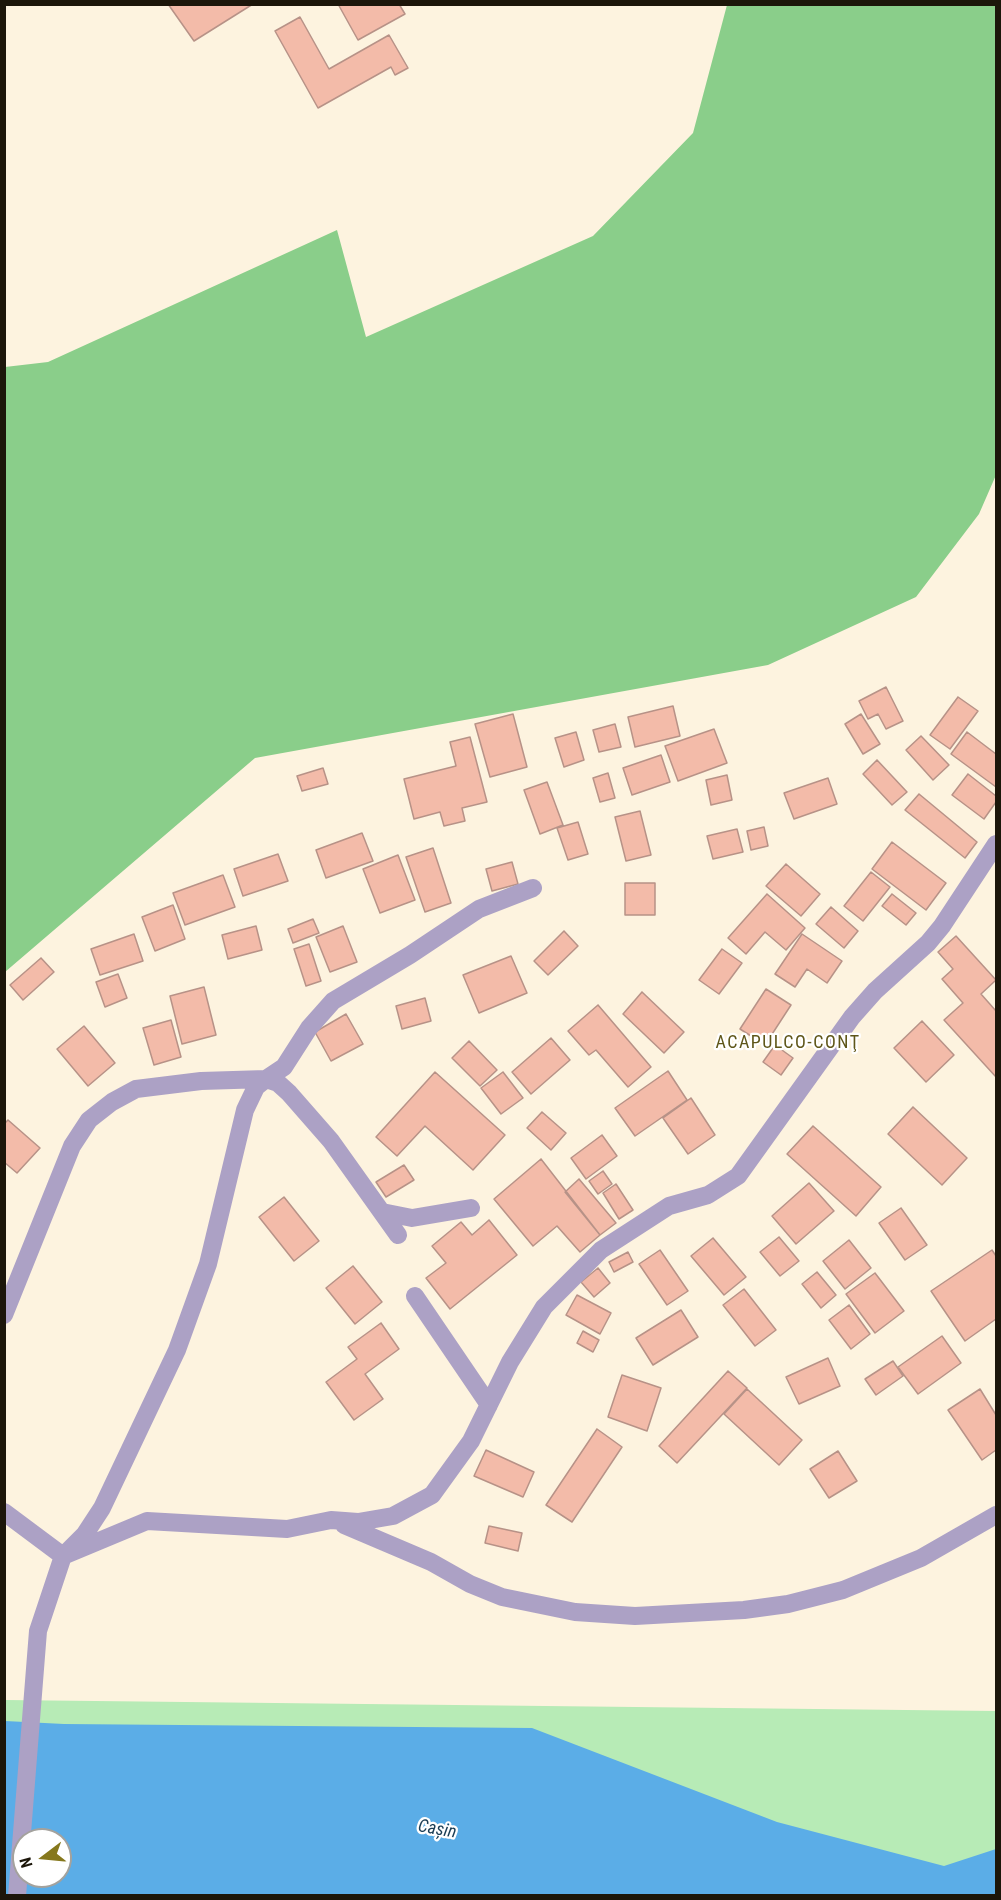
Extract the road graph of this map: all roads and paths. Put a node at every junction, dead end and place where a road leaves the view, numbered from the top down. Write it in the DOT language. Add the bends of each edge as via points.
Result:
graph roads {
  1 [pos="996,844"];
  2 [pos="533,888"];
  3 [pos="266,1079"];
  4 [pos="471,1208"];
  5 [pos="382,1212"];
  6 [pos="398,1235"];
  7 [pos="415,1296"];
  8 [pos="4,1315"];
  9 [pos="489,1405"];
  10 [pos="4,1512"];
  11 [pos="996,1515"];
  12 [pos="331,1520"];
  13 [pos="63,1556"];
  14 [pos="16,1896"];
  1 -- 9 [label="street" via="942,926 852,1017 738,1176 708,1195 669,1206 601,1250 544,1307"];
  2 -- 3 [label="street" via="479,909 333,1001 309,1028 284,1067"];
  3 -- 5 [label="street" via="278,1083 332,1141"];
  3 -- 8 [label="street" via="136,1089 89,1120 72,1146"];
  3 -- 13 [label="street" via="256,1087 245,1110 208,1264 177,1350 102,1508 85,1534"];
  4 -- 5 [label="street" via="412,1218"];
  5 -- 6 [label="street"];
  7 -- 9 [label="street"];
  9 -- 12 [label="street" via="471,1441 432,1495 393,1516 358,1522"];
  10 -- 13 [label="street"];
  11 -- 12 [label="street" via="921,1558 843,1590 744,1610 635,1616 575,1612 502,1596"];
  12 -- 13 [label="street" via="287,1529 147,1521"];
  13 -- 14 [label="street" via="38,1630"];
}
